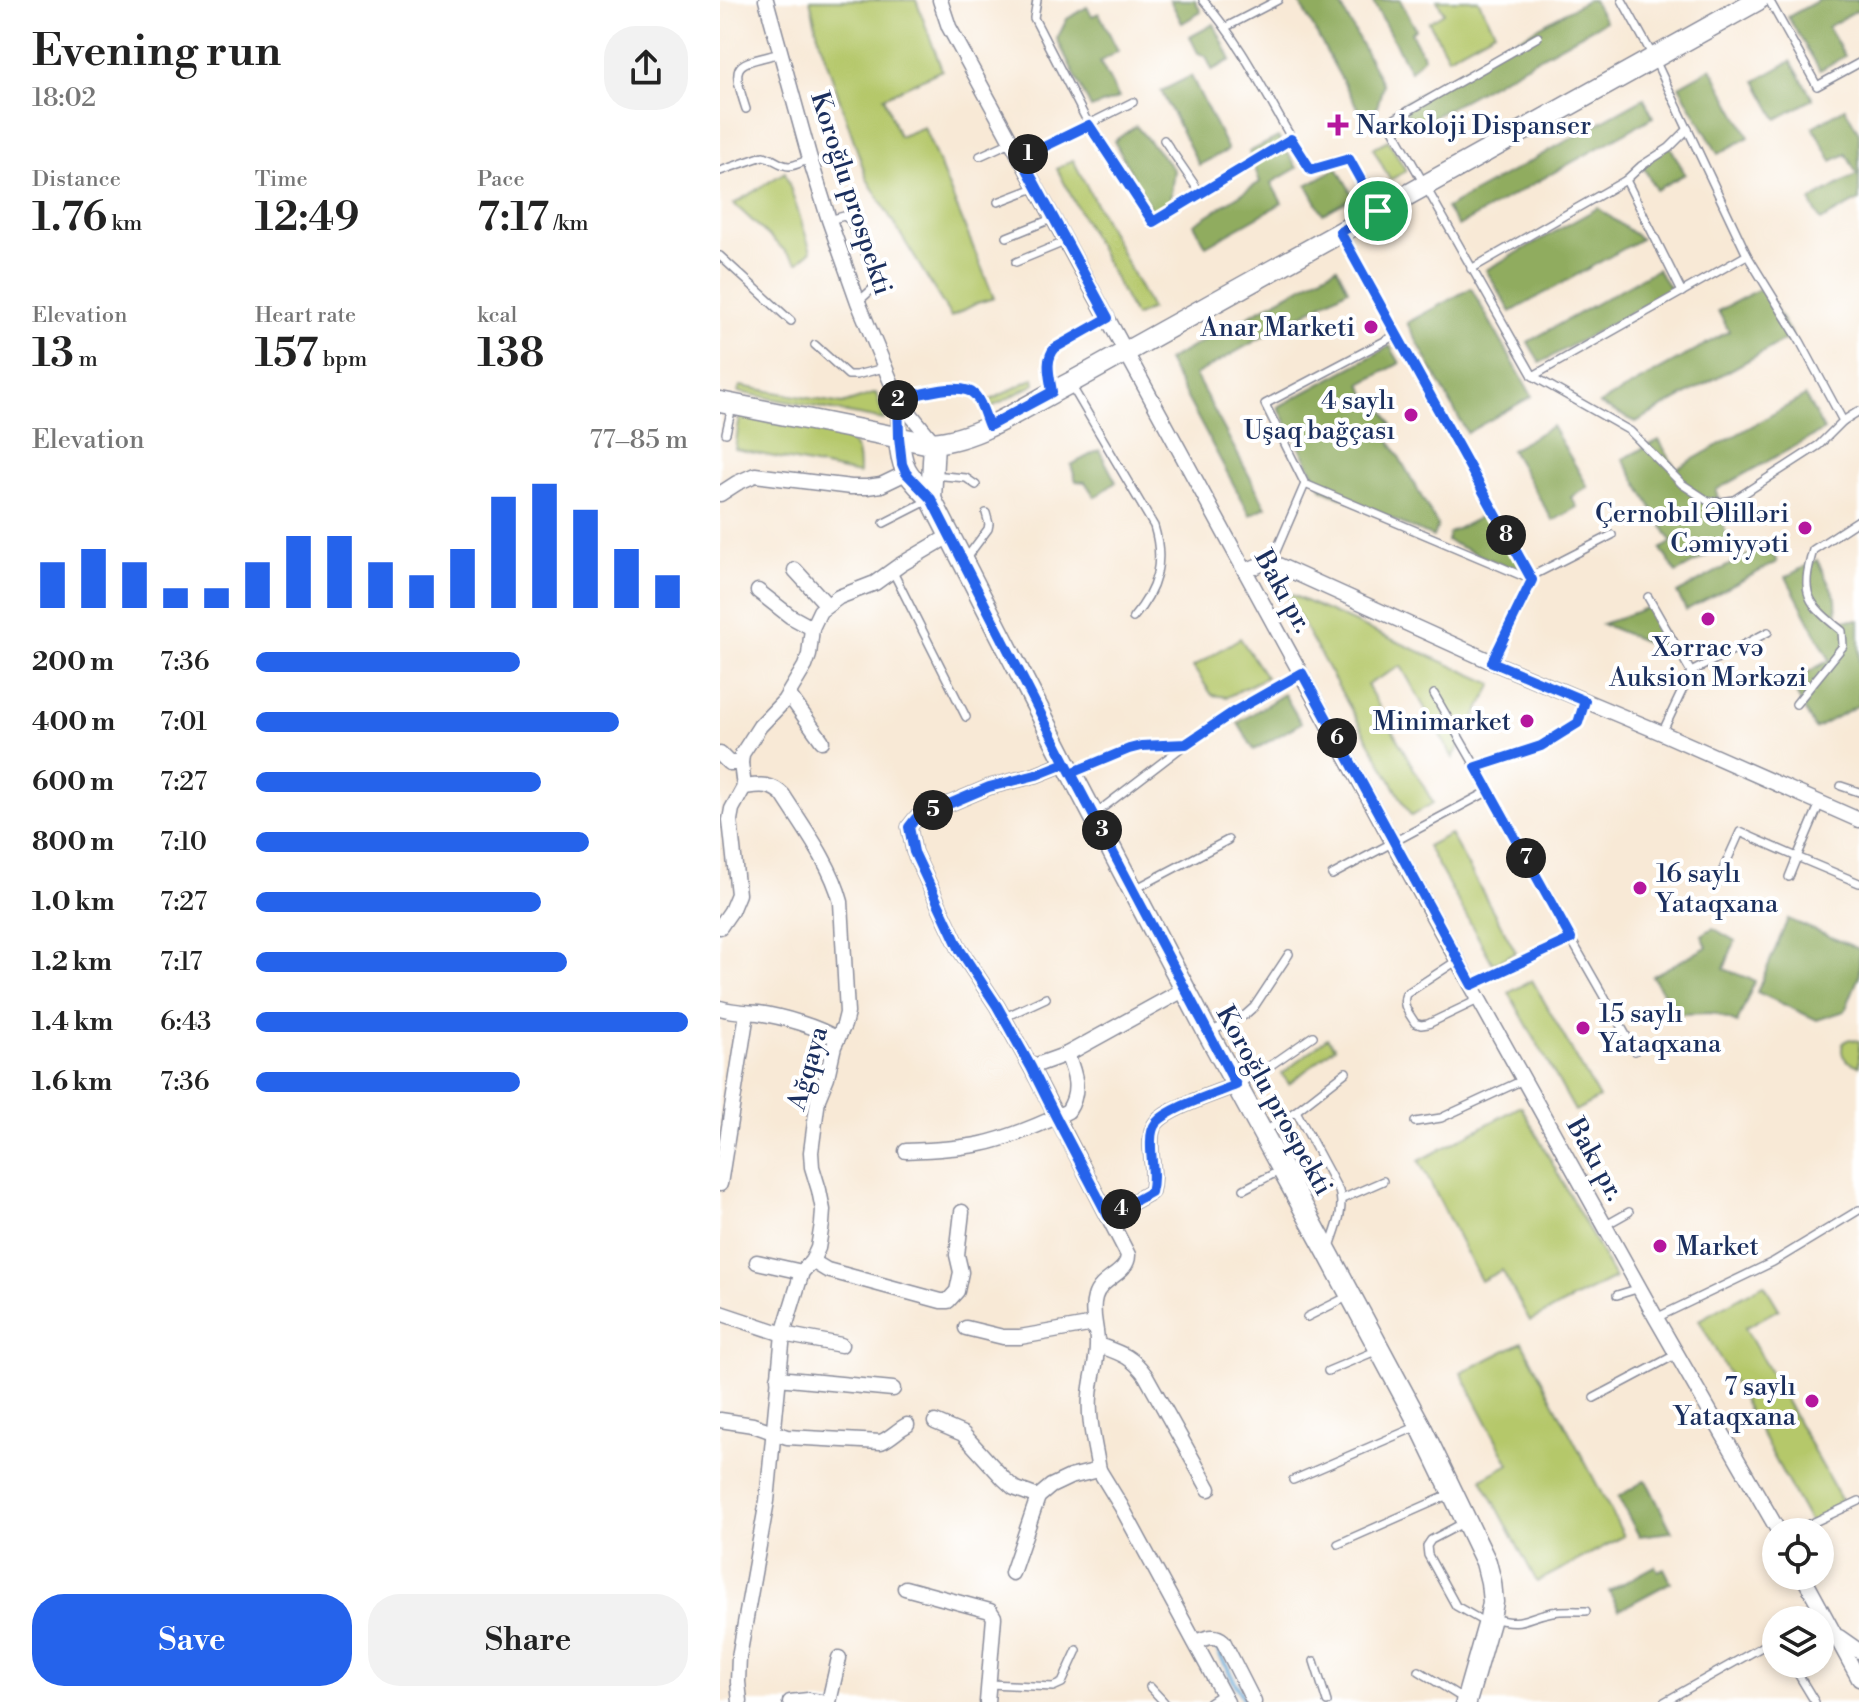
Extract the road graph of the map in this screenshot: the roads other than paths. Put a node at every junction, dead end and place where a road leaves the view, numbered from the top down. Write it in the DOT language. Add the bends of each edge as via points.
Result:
graph roads {
  1 [pos="766,0"];
  2 [pos="1037,0"];
  3 [pos="1203,0"];
  4 [pos="1278,0"];
  5 [pos="1622,0"];
  6 [pos="1758,0"];
  7 [pos="1769,0"];
  8 [pos="941,2"];
  9 [pos="1226,27"];
  10 [pos="1538,37"];
  11 [pos="781,53"];
  12 [pos="1654,58"];
  13 [pos="1859,63"];
  14 [pos="1133,102"];
  15 [pos="746,109"];
  16 [pos="1089,125"];
  17 [pos="1688,129"];
  18 [pos="1291,139"];
  19 [pos="1164,140"];
  20 [pos="1013,141"];
  21 [pos="980,156"];
  22 [pos="1021,158"];
  23 [pos="810,159"];
  24 [pos="720,171"];
  25 [pos="1626,180"];
  26 [pos="1425,185"];
  27 [pos="1037,187"];
  28 [pos="1201,194"];
  29 [pos="998,202"];
  30 [pos="1378,211"];
  31 [pos="1054,218"];
  32 [pos="829,220"];
  33 [pos="1340,232"];
  34 [pos="1007,237"];
  35 [pos="1067,241"];
  36 [pos="1747,255"];
  37 [pos="720,256"];
  38 [pos="1016,262"];
  39 [pos="1471,269"];
  40 [pos="1682,292"];
  41 [pos="858,302"];
  42 [pos="1108,318"];
  43 [pos="791,321"];
  44 [pos="1396,335"];
  45 [pos="815,345"];
  46 [pos="1127,351"];
  47 [pos="884,368"];
  48 [pos="1533,376"];
  49 [pos="1061,388"];
  50 [pos="898,399"];
  51 [pos="726,404"];
  52 [pos="1857,415"];
  53 [pos="1843,421"];
  54 [pos="989,426"];
  55 [pos="726,433"];
  56 [pos="899,437"];
  57 [pos="934,443"];
  58 [pos="906,473"];
  59 [pos="932,475"];
  60 [pos="1305,484"];
  61 [pos="976,485"];
  62 [pos="720,494"];
  63 [pos="931,499"];
  64 [pos="986,513"];
  65 [pos="1859,520"];
  66 [pos="884,523"];
  67 [pos="1612,535"];
  68 [pos="949,536"];
  69 [pos="963,562"];
  70 [pos="1271,563"];
  71 [pos="795,570"];
  72 [pos="1245,571"];
  73 [pos="893,572"];
  74 [pos="1531,578"];
  75 [pos="758,591"];
  76 [pos="1648,597"];
  77 [pos="827,605"];
  78 [pos="1133,618"];
  79 [pos="812,628"];
  80 [pos="1768,632"];
  81 [pos="1492,662"];
  82 [pos="1691,672"];
  83 [pos="1302,673"];
  84 [pos="1434,694"];
  85 [pos="789,695"];
  86 [pos="1585,701"];
  87 [pos="1796,704"];
  88 [pos="966,717"];
  89 [pos="1662,733"];
  90 [pos="822,741"];
  91 [pos="1186,744"];
  92 [pos="720,754"];
  93 [pos="741,763"];
  94 [pos="1476,767"];
  95 [pos="1069,768"];
  96 [pos="1841,786"];
  97 [pos="744,787"];
  98 [pos="1489,791"];
  99 [pos="1859,792"];
  100 [pos="1820,803"];
  101 [pos="1094,814"];
  102 [pos="1859,820"];
  103 [pos="1228,840"];
  104 [pos="1394,843"];
  105 [pos="1797,857"];
  106 [pos="1332,875"];
  107 [pos="1789,877"];
  108 [pos="1717,883"];
  109 [pos="1859,883"];
  110 [pos="1133,890"];
  111 [pos="720,927"];
  112 [pos="1571,939"];
  113 [pos="1289,954"];
  114 [pos="1458,960"];
  115 [pos="1472,985"];
  116 [pos="1185,989"];
  117 [pos="1046,998"];
  118 [pos="1480,999"];
  119 [pos="720,1008"];
  120 [pos="747,1013"];
  121 [pos="1003,1018"];
  122 [pos="1208,1033"];
  123 [pos="1313,1036"];
  124 [pos="837,1039"];
  125 [pos="1635,1051"];
  126 [pos="1067,1054"];
  127 [pos="1031,1067"];
  128 [pos="1346,1072"];
  129 [pos="1525,1079"];
  130 [pos="1236,1085"];
  131 [pos="1296,1111"];
  132 [pos="1056,1117"];
  133 [pos="1415,1122"];
  134 [pos="1262,1133"];
  135 [pos="906,1151"];
  136 [pos="1283,1169"];
  137 [pos="1383,1181"];
  138 [pos="720,1184"];
  139 [pos="1244,1189"];
  140 [pos="1342,1199"];
  141 [pos="1859,1210"];
  142 [pos="962,1212"];
  143 [pos="1629,1212"];
  144 [pos="1108,1216"];
  145 [pos="1606,1225"];
  146 [pos="1328,1253"];
  147 [pos="757,1262"];
  148 [pos="807,1266"];
  149 [pos="1640,1288"];
  150 [pos="1351,1295"];
  151 [pos="1617,1295"];
  152 [pos="720,1313"];
  153 [pos="1307,1317"];
  154 [pos="1656,1318"];
  155 [pos="1094,1324"];
  156 [pos="966,1328"];
  157 [pos="783,1334"];
  158 [pos="841,1345"];
  159 [pos="1098,1345"];
  160 [pos="1380,1350"];
  161 [pos="1677,1354"];
  162 [pos="1328,1371"];
  163 [pos="778,1378"];
  164 [pos="893,1389"];
  165 [pos="1594,1398"];
  166 [pos="720,1420"];
  167 [pos="935,1422"];
  168 [pos="907,1425"];
  169 [pos="1420,1425"];
  170 [pos="773,1432"];
  171 [pos="1099,1470"];
  172 [pos="1293,1480"];
  173 [pos="1209,1489"];
  174 [pos="1453,1494"];
  175 [pos="1038,1497"];
  176 [pos="1859,1501"];
  177 [pos="1771,1518"];
  178 [pos="1823,1518"];
  179 [pos="1467,1521"];
  180 [pos="1338,1544"];
  181 [pos="1012,1573"];
  182 [pos="905,1588"];
  183 [pos="1586,1611"];
  184 [pos="1489,1621"];
  185 [pos="1834,1633"];
  186 [pos="1834,1634"];
  187 [pos="1195,1642"];
  188 [pos="1855,1644"];
  189 [pos="1762,1647"];
  190 [pos="1077,1650"];
  191 [pos="839,1658"];
  192 [pos="1314,1661"];
  193 [pos="1419,1671"];
  194 [pos="1800,1678"];
  195 [pos="1859,1679"];
  196 [pos="990,1684"];
  197 [pos="1150,1687"];
  198 [pos="1225,1698"];
  199 [pos="1466,1701"];
  200 [pos="740,1702"];
  201 [pos="790,1702"];
  202 [pos="820,1702"];
  203 [pos="829,1702"];
  204 [pos="987,1702"];
  205 [pos="1164,1702"];
  206 [pos="1209,1702"];
  207 [pos="1254,1702"];
  208 [pos="1327,1702"];
  209 [pos="1664,1702"];
  210 [pos="1815,1702"];
  1 -- 11 [label="street, Koroğlu prospekti"];
  2 -- 16 [label="lane" via="1034,18"];
  3 -- 9 [label="lane"];
  4 -- 9 [label="lane"];
  5 -- 12 [label="lane"];
  6 -- 12 [label="street"];
  7 -- 13 [label="lane" via="1817,86"];
  8 -- 20 [label="street, Bakı pr." via="949,27"];
  9 -- 18 [label="lane"];
  10 -- 26 [label="lane" via="1389,122"];
  11 -- 15 [label="lane" via="738,69"];
  11 -- 23 [label="street, Koroğlu prospekti"];
  12 -- 17 [label="lane"];
  12 -- 26 [label="street"];
  14 -- 16 [label="lane"];
  16 -- 22 [label="lane"];
  16 -- 28 [label="lane" via="1153,222"];
  17 -- 25 [label="lane"];
  17 -- 36 [label="lane"];
  18 -- 28 [label="lane"];
  18 -- 30 [label="lane" via="1311,170 1349,159"];
  19 -- 28 [label="lane"];
  20 -- 21 [label="lane"];
  20 -- 22 [label="street, Bakı pr."];
  22 -- 27 [label="street, Bakı pr."];
  23 -- 24 [label="lane" via="789,166 763,156"];
  23 -- 32 [label="street, Koroğlu prospekti"];
  25 -- 39 [label="lane"];
  25 -- 40 [label="lane"];
  26 -- 30 [label="street"];
  26 -- 39 [label="lane"];
  27 -- 29 [label="lane"];
  27 -- 31 [label="street, Bakı pr."];
  30 -- 33 [label="street"];
  31 -- 34 [label="lane"];
  31 -- 35 [label="street, Bakı pr."];
  32 -- 41 [label="street, Koroğlu prospekti"];
  32 -- 41 [label="lane" via="850,220 879,283"];
  33 -- 44 [label="lane"];
  33 -- 46 [label="street"];
  35 -- 38 [label="lane"];
  35 -- 42 [label="street, Bakı pr."];
  36 -- 40 [label="lane"];
  36 -- 53 [label="lane"];
  37 -- 43 [label="lane"];
  39 -- 48 [label="lane"];
  40 -- 48 [label="lane"];
  41 -- 47 [label="street, Koroğlu prospekti"];
  42 -- 46 [label="street, Bakı pr."];
  42 -- 49 [label="lane" via="1050,353 1048,362"];
  44 -- 60 [label="lane" via="1265,404"];
  44 -- 74 [label="lane"];
  45 -- 47 [label="lane" via="848,375"];
  46 -- 49 [label="street"];
  46 -- 72 [label="street, Bakı pr."];
  47 -- 50 [label="street, Koroğlu prospekti"];
  48 -- 53 [label="lane" via="1630,431 1682,484 1708,501 1734,500 1819,445"];
  49 -- 54 [label="street"];
  49 -- 78 [label="lane" via="1154,526 1160,564 1145,603"];
  50 -- 54 [label="lane" via="968,390"];
  50 -- 56 [label="street"];
  50 -- 57 [label="street"];
  51 -- 55 [label="lane"];
  51 -- 56 [label="street"];
  52 -- 53 [label="lane"];
  54 -- 57 [label="street"];
  56 -- 57 [label="street"];
  56 -- 58 [label="street"];
  57 -- 59 [label="street"];
  58 -- 62 [label="street" via="867,487 755,475"];
  58 -- 63 [label="street"];
  59 -- 61 [label="lane" via="966,478"];
  59 -- 63 [label="street"];
  60 -- 70 [label="lane"];
  60 -- 74 [label="lane"];
  63 -- 66 [label="lane"];
  63 -- 68 [label="street, Koroğlu prospekti"];
  64 -- 69 [label="lane" via="988,529"];
  65 -- 87 [label="lane" via="1813,550 1808,595 1842,631 1843,646"];
  67 -- 74 [label="lane"];
  68 -- 69 [label="street, Koroğlu prospekti"];
  68 -- 73 [label="street"];
  69 -- 95 [label="street, Koroğlu prospekti"];
  70 -- 72 [label="street"];
  70 -- 81 [label="street"];
  71 -- 77 [label="street"];
  72 -- 83 [label="street, Bakı pr."];
  73 -- 77 [label="street"];
  73 -- 88 [label="lane"];
  74 -- 81 [label="lane"];
  75 -- 79 [label="street"];
  76 -- 82 [label="lane"];
  77 -- 79 [label="street"];
  79 -- 85 [label="street" via="809,655"];
  80 -- 82 [label="lane"];
  81 -- 86 [label="street"];
  82 -- 89 [label="lane"];
  83 -- 91 [label="lane"];
  83 -- 104 [label="street, Bakı pr."];
  84 -- 94 [label="lane"];
  85 -- 90 [label="street"];
  85 -- 93 [label="street" via="760,726"];
  86 -- 89 [label="street"];
  86 -- 94 [label="lane" via="1578,723 1541,746"];
  89 -- 100 [label="street"];
  91 -- 95 [label="lane" via="1141,746"];
  91 -- 101 [label="lane"];
  92 -- 93 [label="street" via="729,763"];
  93 -- 97 [label="street"];
  94 -- 98 [label="lane"];
  95 -- 101 [label="street, Koroğlu prospekti"];
  95 -- 121 [label="street" via="989,787 916,818 909,827 914,852 960,950"];
  96 -- 99 [label="lane"];
  97 -- 111 [label="street" via="730,820 738,894"];
  97 -- 124 [label="street, Ağqaya" via="765,784 783,795 837,888 847,1013"];
  98 -- 104 [label="lane"];
  98 -- 112 [label="lane"];
  100 -- 102 [label="street"];
  100 -- 105 [label="lane"];
  101 -- 110 [label="street, Koroğlu prospekti"];
  103 -- 110 [label="lane"];
  104 -- 106 [label="lane"];
  104 -- 114 [label="street, Bakı pr."];
  105 -- 107 [label="lane"];
  105 -- 108 [label="lane" via="1740,832"];
  105 -- 109 [label="lane"];
  110 -- 116 [label="street, Koroğlu prospekti"];
  112 -- 115 [label="lane"];
  112 -- 125 [label="lane"];
  113 -- 122 [label="lane" via="1254,1007"];
  114 -- 115 [label="street, Bakı pr."];
  114 -- 118 [label="lane" via="1406,994 1406,1009 1421,1025"];
  115 -- 118 [label="street, Bakı pr."];
  116 -- 122 [label="street, Koroğlu prospekti"];
  116 -- 126 [label="street"];
  117 -- 121 [label="lane"];
  118 -- 129 [label="street, Bakı pr."];
  119 -- 120 [label="street"];
  120 -- 124 [label="street" via="818,1029"];
  120 -- 138 [label="street"];
  121 -- 127 [label="street"];
  122 -- 130 [label="street, Koroğlu prospekti"];
  123 -- 130 [label="lane"];
  124 -- 148 [label="street, Ağqaya" via="818,1099 811,1152 823,1210 818,1248"];
  126 -- 127 [label="street"];
  126 -- 132 [label="street" via="1076,1079 1073,1103"];
  127 -- 132 [label="street"];
  128 -- 131 [label="lane"];
  129 -- 133 [label="lane" via="1441,1118"];
  129 -- 145 [label="street, Bakı pr."];
  130 -- 134 [label="street, Koroğlu prospekti"];
  130 -- 144 [label="street" via="1158,1121 1151,1142 1151,1192"];
  131 -- 134 [label="lane"];
  131 -- 140 [label="lane"];
  132 -- 135 [label="street" via="983,1144"];
  132 -- 144 [label="street"];
  134 -- 136 [label="street, Koroğlu prospekti"];
  136 -- 139 [label="lane"];
  136 -- 146 [label="street, Koroğlu prospekti"];
  137 -- 140 [label="lane"];
  140 -- 146 [label="lane"];
  141 -- 154 [label="lane" via="1773,1262"];
  142 -- 148 [label="street" via="957,1255 961,1272 957,1291 948,1301"];
  143 -- 145 [label="lane"];
  144 -- 155 [label="street" via="1128,1260 1100,1285 1092,1310"];
  145 -- 149 [label="street, Bakı pr."];
  146 -- 150 [label="street, Koroğlu prospekti"];
  147 -- 148 [label="street"];
  148 -- 157 [label="street, Ağqaya"];
  149 -- 151 [label="lane"];
  149 -- 154 [label="street, Bakı pr."];
  150 -- 153 [label="lane"];
  150 -- 160 [label="street, Koroğlu prospekti"];
  152 -- 157 [label="street"];
  154 -- 161 [label="street, Bakı pr."];
  155 -- 156 [label="street" via="1020,1337"];
  155 -- 159 [label="street"];
  157 -- 158 [label="street"];
  157 -- 163 [label="street, Ağqaya"];
  159 -- 171 [label="street" via="1089,1399"];
  159 -- 173 [label="street" via="1137,1364"];
  160 -- 162 [label="lane"];
  160 -- 169 [label="street, Koroğlu prospekti"];
  161 -- 165 [label="lane"];
  161 -- 177 [label="street, Bakı pr."];
  163 -- 164 [label="street"];
  163 -- 170 [label="street, Ağqaya"];
  166 -- 170 [label="street"];
  167 -- 175 [label="street" via="963,1434 1014,1488"];
  168 -- 170 [label="street" via="881,1442 805,1439"];
  169 -- 172 [label="lane"];
  169 -- 174 [label="street, Koroğlu prospekti"];
  170 -- 200 [label="street, Ağqaya" via="767,1501 739,1657"];
  171 -- 175 [label="street" via="1070,1477"];
  171 -- 187 [label="street"];
  174 -- 179 [label="street, Koroğlu prospekti"];
  174 -- 180 [label="lane"];
  175 -- 181 [label="street"];
  176 -- 178 [label="lane"];
  179 -- 184 [label="street, Koroğlu prospekti" via="1489,1572"];
  179 -- 184 [label="lane" via="1431,1540 1428,1555 1456,1606"];
  182 -- 196 [label="street" via="990,1611"];
  183 -- 184 [label="lane" via="1549,1613 1523,1622"];
  184 -- 199 [label="street, Koroğlu prospekti"];
  185 -- 188 [label="street"];
  186 -- 195 [label="street"];
  187 -- 198 [label="street"];
  187 -- 207 [label="street" via="1213,1636 1223,1641"];
  189 -- 209 [label="lane"];
  190 -- 196 [label="lane" via="1062,1683 1053,1687"];
  191 -- 203 [label="street"];
  192 -- 208 [label="lane"];
  193 -- 199 [label="lane"];
  194 -- 210 [label="lane"];
  196 -- 204 [label="street"];
  197 -- 205 [label="lane"];
  198 -- 206 [label="lane"];
  201 -- 202 [label="street"];
}
